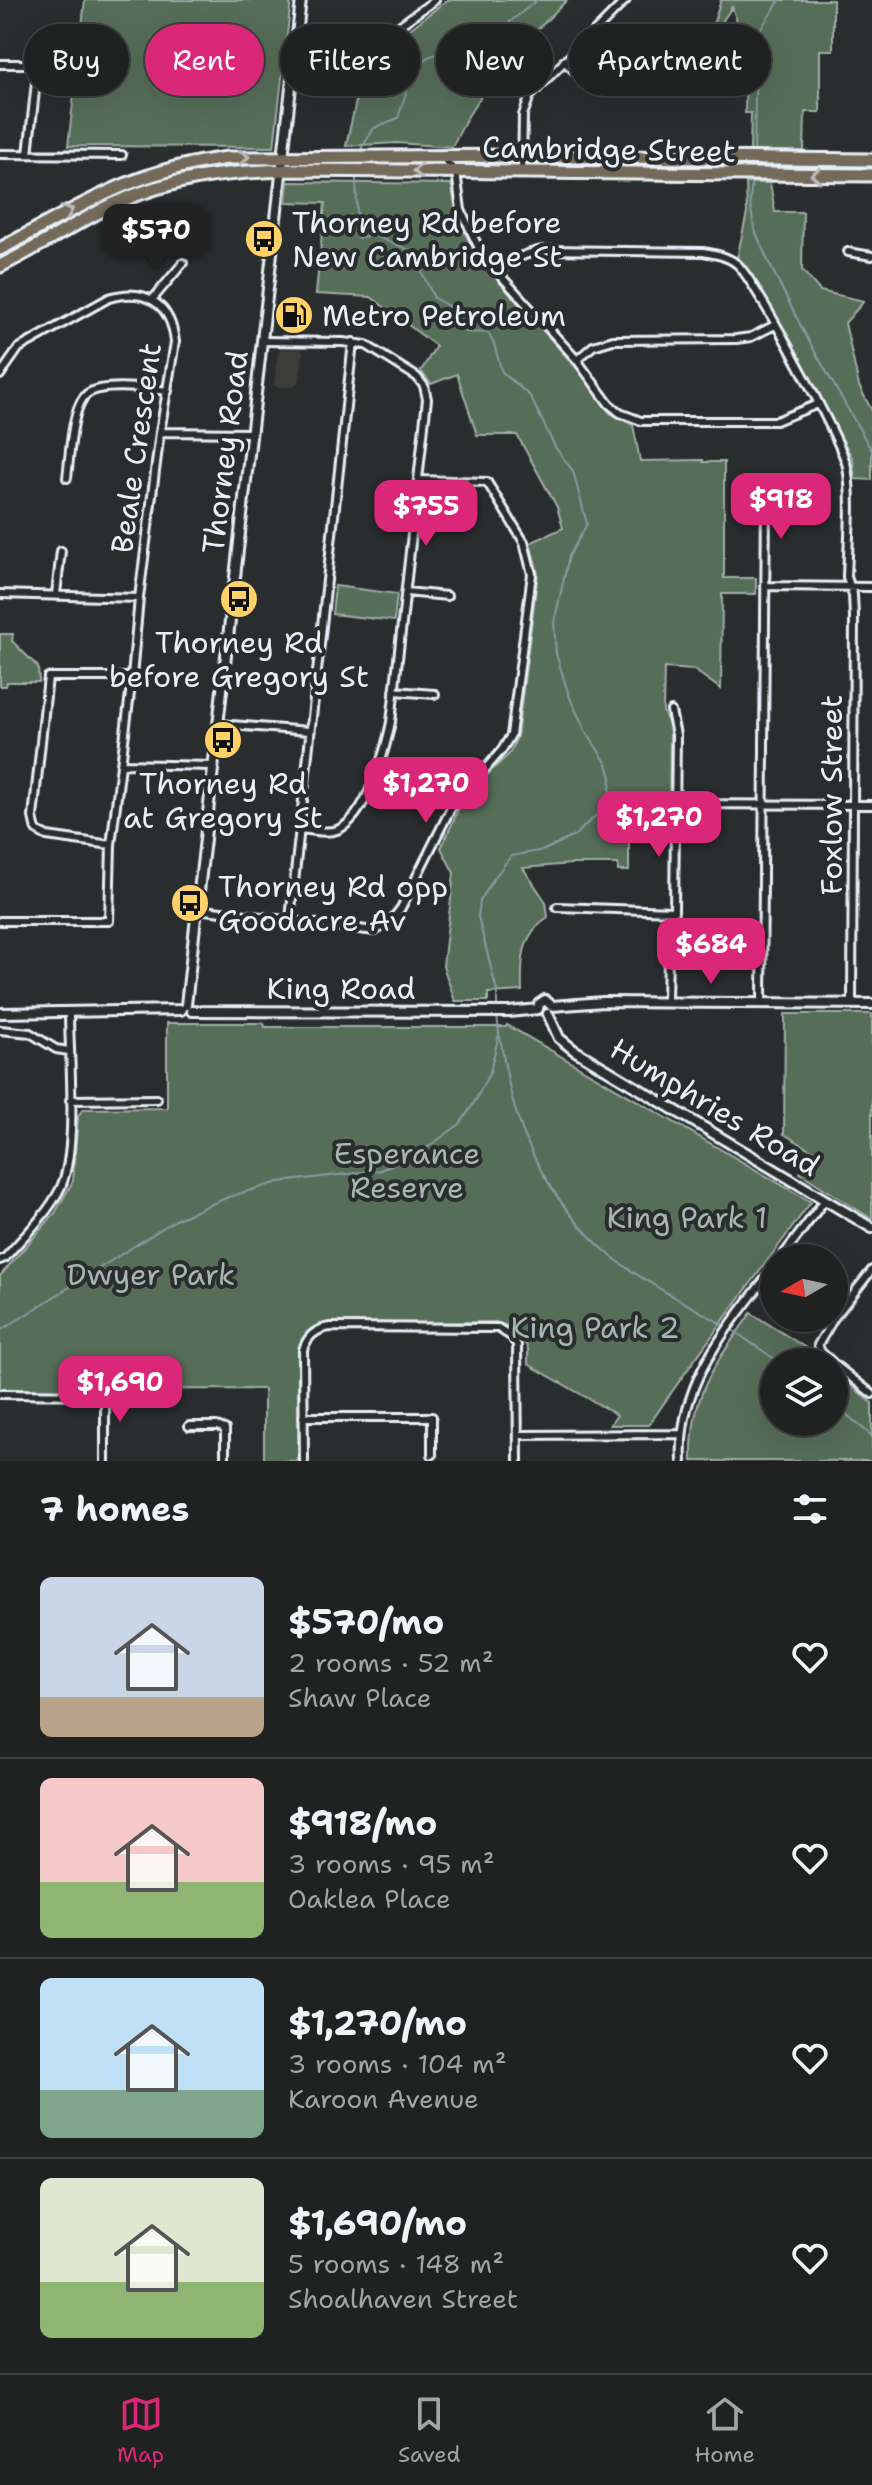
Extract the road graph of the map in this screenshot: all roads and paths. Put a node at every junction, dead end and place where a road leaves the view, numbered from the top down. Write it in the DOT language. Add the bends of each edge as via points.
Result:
graph roads {
  1 [pos="301,0"];
  2 [pos="417,0"];
  3 [pos="435,0"];
  4 [pos="626,0"];
  5 [pos="423,9"];
  6 [pos="299,24"];
  7 [pos="402,24"];
  8 [pos="564,61"];
  9 [pos="0,64"];
  10 [pos="569,66"];
  11 [pos="290,96"];
  12 [pos="872,153"];
  13 [pos="0,154"];
  14 [pos="28,154"];
  15 [pos="122,155"];
  16 [pos="283,156"];
  17 [pos="441,156"];
  18 [pos="523,156"];
  19 [pos="872,160"];
  20 [pos="281,170"];
  21 [pos="522,171"];
  22 [pos="456,172"];
  23 [pos="872,175"];
  24 [pos="0,249"];
  25 [pos="848,252"];
  26 [pos="872,256"];
  27 [pos="183,263"];
  28 [pos="0,266"];
  29 [pos="498,272"];
  30 [pos="152,300"];
  31 [pos="775,325"];
  32 [pos="262,341"];
  33 [pos="353,342"];
  34 [pos="577,360"];
  35 [pos="0,375"];
  36 [pos="168,391"];
  37 [pos="818,404"];
  38 [pos="160,432"];
  39 [pos="251,433"];
  40 [pos="67,478"];
  41 [pos="419,480"];
  42 [pos="766,496"];
  43 [pos="61,551"];
  44 [pos="765,586"];
  45 [pos="850,587"];
  46 [pos="872,587"];
  47 [pos="406,592"];
  48 [pos="0,594"];
  49 [pos="56,594"];
  50 [pos="447,596"];
  51 [pos="139,598"];
  52 [pos="132,677"];
  53 [pos="394,691"];
  54 [pos="435,694"];
  55 [pos="671,711"];
  56 [pos="218,724"];
  57 [pos="309,731"];
  58 [pos="122,764"];
  59 [pos="213,766"];
  60 [pos="764,803"];
  61 [pos="675,804"];
  62 [pos="853,805"];
  63 [pos="872,805"];
  64 [pos="300,829"];
  65 [pos="111,845"];
  66 [pos="557,907"];
  67 [pos="197,909"];
  68 [pos="674,911"];
  69 [pos="290,919"];
  70 [pos="0,921"];
  71 [pos="667,1002"];
  72 [pos="762,1002"];
  73 [pos="852,1004"];
  74 [pos="872,1004"];
  75 [pos="186,1008"];
  76 [pos="550,1010"];
  77 [pos="0,1013"];
  78 [pos="69,1013"];
  79 [pos="0,1030"];
  80 [pos="69,1051"];
  81 [pos="157,1099"];
  82 [pos="70,1100"];
  83 [pos="825,1200"];
  84 [pos="872,1228"];
  85 [pos="792,1244"];
  86 [pos="0,1260"];
  87 [pos="872,1270"];
  88 [pos="760,1286"];
  89 [pos="848,1300"];
  90 [pos="848,1374"];
  91 [pos="871,1391"];
  92 [pos="0,1394"];
  93 [pos="303,1417"];
  94 [pos="189,1426"];
  95 [pos="680,1434"];
  96 [pos="518,1435"];
  97 [pos="432,1455"];
  98 [pos="105,1461"];
  99 [pos="225,1461"];
  100 [pos="304,1461"];
  101 [pos="518,1461"];
  102 [pos="682,1461"];
  1 -- 6 [label="street, Thorney Road"];
  2 -- 5 [label="street"];
  3 -- 5 [label="street"];
  4 -- 8 [label="street"];
  5 -- 7 [label="street"];
  8 -- 10 [label="street"];
  8 -- 18 [label="street" via="525,108"];
  9 -- 14 [label="street" via="38,64"];
  11 -- 16 [label="street, Thorney Road"];
  12 -- 19 [label="street"];
  13 -- 14 [label="street"];
  14 -- 15 [label="street"];
  16 -- 17 [label="highway, Cambridge Street"];
  16 -- 20 [label="street, Thorney Road"];
  24 -- 16 [label="highway, Cambridge Street, one-way" via="147,175 206,161"];
  17 -- 18 [label="highway, Cambridge Street"];
  17 -- 22 [label="street"];
  18 -- 19 [label="highway, Cambridge Street"];
  18 -- 21 [label="street"];
  22 -- 20 [label="highway, Cambridge Street, one-way"];
  20 -- 28 [label="highway, Cambridge Street" via="198,177 146,192"];
  20 -- 32 [label="street, Thorney Road"];
  21 -- 22 [label="highway, Cambridge Street"];
  23 -- 21 [label="highway, Cambridge Street, one-way"];
  22 -- 29 [label="street" via="468,230"];
  25 -- 26 [label="street"];
  27 -- 30 [label="street"];
  29 -- 31 [label="street, Foxlow Street" via="513,259 544,250 712,253 735,263 746,275"];
  29 -- 34 [label="street"];
  30 -- 35 [label="street, Beale Crescent" via="132,294 109,298 19,348"];
  30 -- 36 [label="street, Beale Crescent" via="174,330"];
  31 -- 34 [label="street" via="736,339 613,340 593,346"];
  31 -- 37 [label="street, Foxlow Street"];
  32 -- 33 [label="street"];
  32 -- 39 [label="street, Thorney Road"];
  33 -- 41 [label="street" via="414,374 424,386"];
  33 -- 57 [label="street"];
  34 -- 37 [label="street" via="609,404 641,421 776,421"];
  36 -- 38 [label="street, Beale Crescent"];
  36 -- 40 [label="street" via="120,387 88,393 78,406"];
  37 -- 45 [label="street, Foxlow Street" via="846,463"];
  38 -- 39 [label="street"];
  38 -- 51 [label="street, Beale Crescent"];
  39 -- 56 [label="street, Thorney Road"];
  41 -- 47 [label="street"];
  41 -- 69 [label="street" via="487,481 524,542 532,570 511,735 451,808 391,921 375,931"];
  42 -- 44 [label="street"];
  43 -- 49 [label="street"];
  44 -- 45 [label="street"];
  44 -- 60 [label="street"];
  45 -- 46 [label="street"];
  45 -- 62 [label="street, Foxlow Street"];
  47 -- 50 [label="street"];
  47 -- 53 [label="street"];
  48 -- 49 [label="street"];
  49 -- 51 [label="street"];
  51 -- 52 [label="street, Beale Crescent"];
  52 -- 58 [label="street, Beale Crescent"];
  52 -- 65 [label="street" via="48,677 33,817 36,830"];
  53 -- 54 [label="street"];
  53 -- 64 [label="street" via="385,752 362,805 333,832"];
  55 -- 61 [label="street"];
  56 -- 57 [label="street"];
  56 -- 59 [label="street, Thorney Road"];
  57 -- 64 [label="street"];
  58 -- 59 [label="street"];
  58 -- 65 [label="street, Beale Crescent"];
  59 -- 67 [label="street, Thorney Road"];
  60 -- 61 [label="street"];
  60 -- 62 [label="street"];
  60 -- 72 [label="street"];
  61 -- 68 [label="street"];
  62 -- 63 [label="street"];
  62 -- 73 [label="street, Foxlow Street"];
  64 -- 69 [label="street"];
  65 -- 70 [label="street, Beale Crescent" via="109,921"];
  66 -- 68 [label="street"];
  67 -- 69 [label="street"];
  67 -- 75 [label="street, Thorney Road"];
  68 -- 71 [label="street"];
  71 -- 72 [label="street"];
  71 -- 76 [label="street" via="603,1002"];
  72 -- 73 [label="street"];
  73 -- 74 [label="street"];
  75 -- 76 [label="street, King Road" via="538,1009 542,1014"];
  75 -- 78 [label="street, King Road"];
  76 -- 83 [label="street, Humphries Road" via="559,1038 574,1050"];
  77 -- 78 [label="street, King Road"];
  78 -- 80 [label="street"];
  79 -- 80 [label="street" via="30,1033"];
  80 -- 82 [label="street"];
  81 -- 82 [label="street"];
  82 -- 86 [label="street" via="63,1184 46,1212"];
  83 -- 84 [label="street, Humphries Road"];
  83 -- 85 [label="street"];
  87 -- 89 [label="street"];
  88 -- 95 [label="street" via="720,1339 690,1392"];
  90 -- 91 [label="street"];
  92 -- 98 [label="street" via="102,1397"];
  93 -- 96 [label="street" via="303,1350 320,1329 498,1328 517,1345"];
  93 -- 97 [label="street" via="432,1417"];
  93 -- 100 [label="street"];
  94 -- 99 [label="street" via="225,1429"];
  95 -- 96 [label="street"];
  95 -- 102 [label="street"];
  96 -- 101 [label="street"];
}
